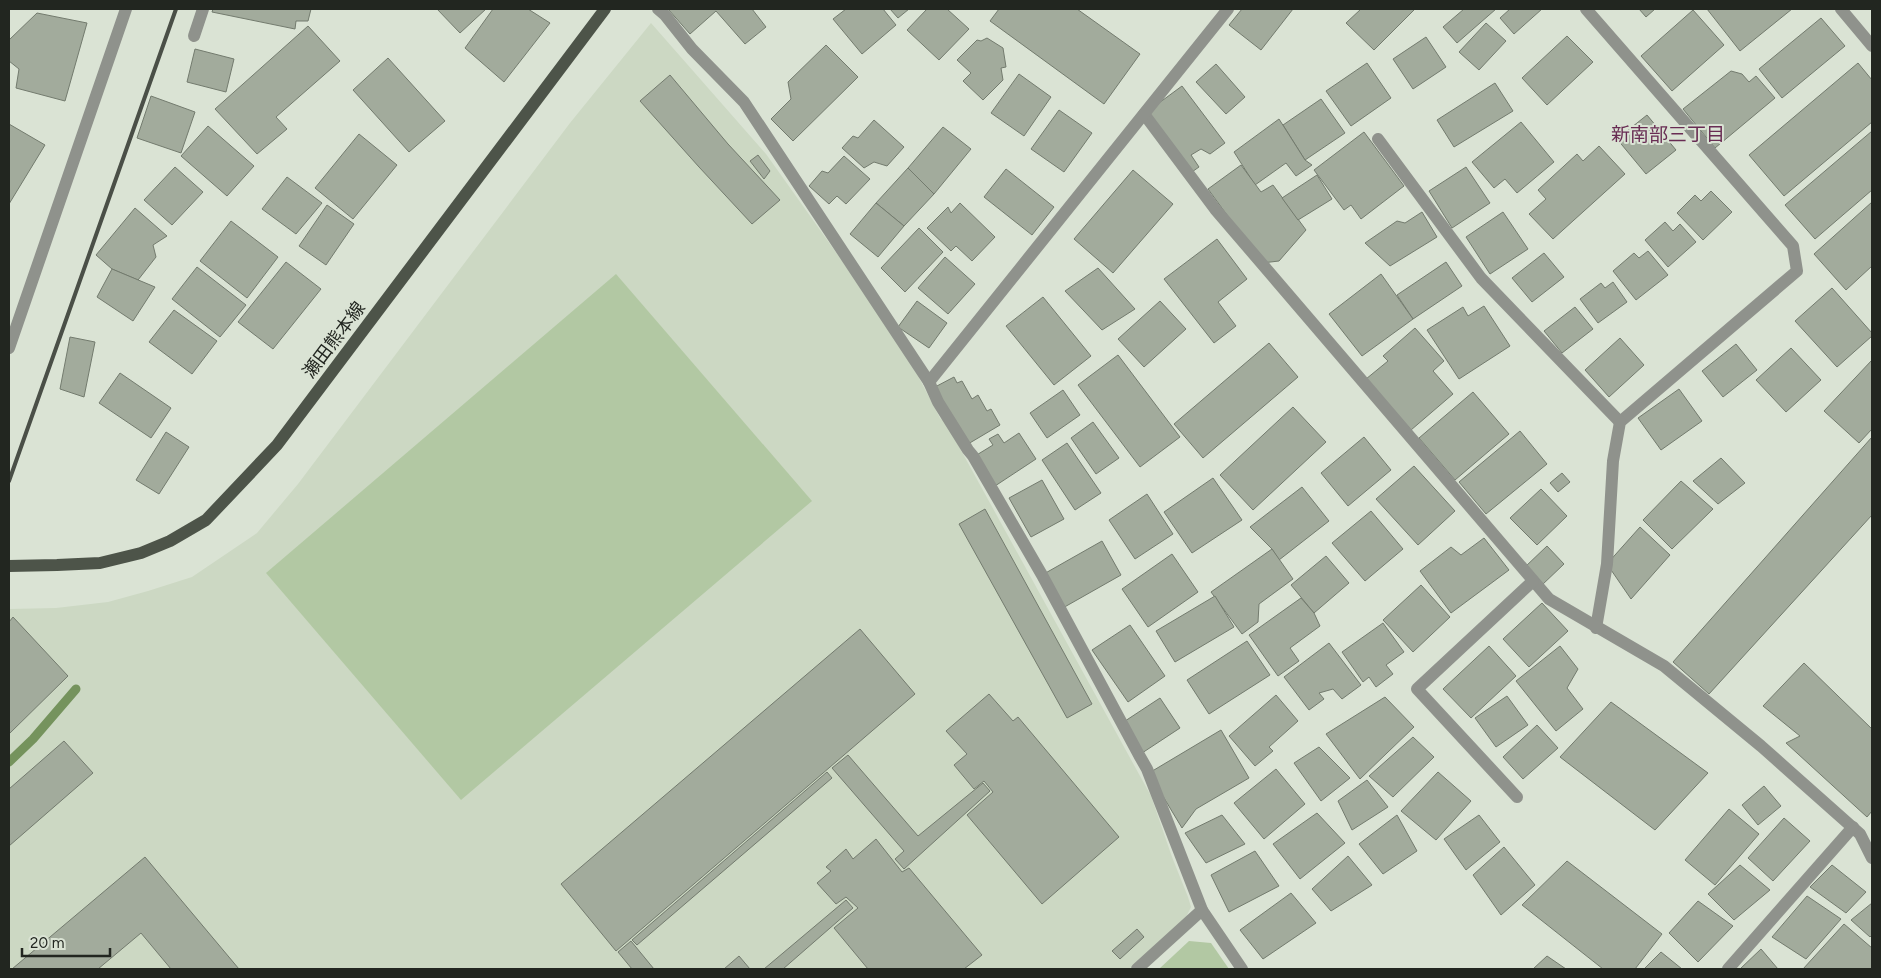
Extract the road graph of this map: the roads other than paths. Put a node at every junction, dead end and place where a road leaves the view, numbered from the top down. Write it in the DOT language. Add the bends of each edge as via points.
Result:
graph roads {
  1 [pos="126,9"];
  2 [pos="203,9"];
  3 [pos="605,9"];
  4 [pos="658,9"];
  5 [pos="1228,9"];
  6 [pos="1586,9"];
  7 [pos="1841,9"];
  8 [pos="194,36"];
  9 [pos="1872,46"];
  10 [pos="1144,114"];
  11 [pos="1378,139"];
  12 [pos="9,348"];
  13 [pos="929,382"];
  14 [pos="1620,422"];
  15 [pos="9,566"];
  16 [pos="1532,580"];
  17 [pos="1596,628"];
  18 [pos="1516,797"];
  19 [pos="1853,827"];
  20 [pos="1872,858"];
  21 [pos="1202,910"];
  22 [pos="1137,969"];
  23 [pos="1242,969"];
  24 [pos="1728,969"];
  1 -- 12 [label="street"];
  2 -- 8 [label="street"];
  3 -- 15 [label="main road, 瀬田熊本線" via="277,445 206,520 156,547 109,561"];
  4 -- 13 [label="street" via="744,102"];
  5 -- 10 [label="street"];
  6 -- 14 [label="street" via="1793,246 1797,271"];
  7 -- 9 [label="street"];
  10 -- 13 [label="street"];
  10 -- 16 [label="street" via="1215,209"];
  11 -- 14 [label="street" via="1481,278"];
  13 -- 21 [label="street" via="1042,575 1147,769"];
  14 -- 17 [label="street" via="1613,461 1607,564"];
  16 -- 17 [label="street" via="1549,600"];
  16 -- 18 [label="street" via="1417,689"];
  17 -- 19 [label="street" via="1664,666"];
  19 -- 20 [label="street"];
  19 -- 24 [label="street"];
  21 -- 22 [label="street"];
  21 -- 23 [label="street"];
}
